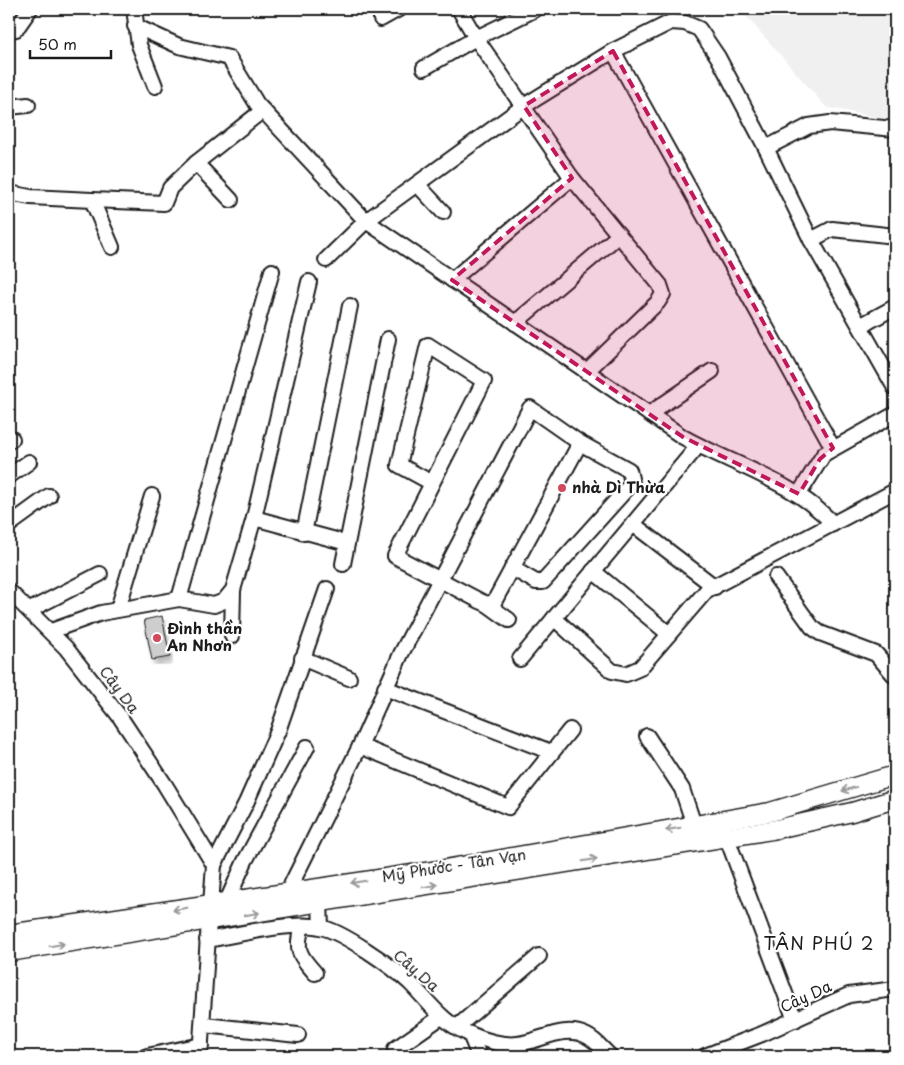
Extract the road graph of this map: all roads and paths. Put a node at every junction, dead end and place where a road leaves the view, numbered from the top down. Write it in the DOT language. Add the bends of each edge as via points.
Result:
graph roads {
  1 [pos="30,9"];
  2 [pos="134,9"];
  3 [pos="399,9"];
  4 [pos="459,9"];
  5 [pos="536,9"];
  6 [pos="381,19"];
  7 [pos="136,26"];
  8 [pos="9,30"];
  9 [pos="476,38"];
  10 [pos="613,51"];
  11 [pos="424,68"];
  12 [pos="155,86"];
  13 [pos="28,105"];
  14 [pos="524,106"];
  15 [pos="9,107"];
  16 [pos="262,110"];
  17 [pos="895,129"];
  18 [pos="766,148"];
  19 [pos="196,163"];
  20 [pos="572,178"];
  21 [pos="417,184"];
  22 [pos="9,193"];
  23 [pos="92,200"];
  24 [pos="231,200"];
  25 [pos="443,212"];
  26 [pos="366,221"];
  27 [pos="618,236"];
  28 [pos="895,236"];
  29 [pos="811,240"];
  30 [pos="112,247"];
  31 [pos="326,260"];
  32 [pos="272,271"];
  33 [pos="452,280"];
  34 [pos="309,282"];
  35 [pos="350,306"];
  36 [pos="895,307"];
  37 [pos="515,323"];
  38 [pos="862,325"];
  39 [pos="388,339"];
  40 [pos="712,371"];
  41 [pos="586,372"];
  42 [pos="895,388"];
  43 [pos="649,414"];
  44 [pos="895,414"];
  45 [pos="580,443"];
  46 [pos="698,446"];
  47 [pos="833,448"];
  48 [pos="29,462"];
  49 [pos="9,476"];
  50 [pos="432,483"];
  51 [pos="895,491"];
  52 [pos="799,494"];
  53 [pos="49,496"];
  54 [pos="152,496"];
  55 [pos="254,518"];
  56 [pos="633,524"];
  57 [pos="834,524"];
  58 [pos="9,525"];
  59 [pos="304,533"];
  60 [pos="347,543"];
  61 [pos="343,564"];
  62 [pos="512,568"];
  63 [pos="593,571"];
  64 [pos="100,574"];
  65 [pos="776,576"];
  66 [pos="438,580"];
  67 [pos="716,587"];
  68 [pos="327,589"];
  69 [pos="232,590"];
  70 [pos="9,592"];
  71 [pos="179,599"];
  72 [pos="487,604"];
  73 [pos="30,610"];
  74 [pos="118,610"];
  75 [pos="554,618"];
  76 [pos="509,620"];
  77 [pos="50,631"];
  78 [pos="669,634"];
  79 [pos="232,636"];
  80 [pos="302,658"];
  81 [pos="520,659"];
  82 [pos="895,676"];
  83 [pos="349,678"];
  84 [pos="385,688"];
  85 [pos="570,730"];
  86 [pos="647,736"];
  87 [pos="360,746"];
  88 [pos="307,747"];
  89 [pos="551,752"];
  90 [pos="895,775"];
  91 [pos="895,798"];
  92 [pos="694,825"];
  93 [pos="727,838"];
  94 [pos="214,865"];
  95 [pos="287,893"];
  96 [pos="320,903"];
  97 [pos="216,909"];
  98 [pos="302,926"];
  99 [pos="321,927"];
  100 [pos="9,934"];
  101 [pos="207,940"];
  102 [pos="9,952"];
  103 [pos="539,956"];
  104 [pos="315,973"];
  105 [pos="895,989"];
  106 [pos="441,1017"];
  107 [pos="795,1020"];
  108 [pos="204,1025"];
  109 [pos="457,1028"];
  110 [pos="470,1034"];
  111 [pos="298,1036"];
  112 [pos="395,1049"];
  113 [pos="201,1051"];
  114 [pos="736,1051"];
  115 [pos="147,1056"];
  116 [pos="479,1056"];
  117 [pos="610,1056"];
  118 [pos="705,1056"];
  1 -- 8 [label="street" via="16,29"];
  2 -- 7 [label="street"];
  3 -- 6 [label="street"];
  4 -- 9 [label="street"];
  5 -- 9 [label="street"];
  7 -- 12 [label="street" via="139,45"];
  7 -- 16 [label="street" via="179,46 228,58"];
  9 -- 11 [label="street"];
  9 -- 14 [label="street"];
  10 -- 14 [label="street"];
  10 -- 18 [label="street" via="672,22 699,29 718,57"];
  10 -- 47 [label="street"];
  13 -- 15 [label="street"];
  14 -- 20 [label="street"];
  14 -- 21 [label="street"];
  16 -- 19 [label="street"];
  16 -- 26 [label="street"];
  17 -- 18 [label="street" via="808,126"];
  18 -- 29 [label="street"];
  19 -- 23 [label="street" via="170,188 164,203"];
  19 -- 24 [label="street"];
  20 -- 27 [label="street"];
  20 -- 33 [label="street"];
  21 -- 25 [label="street"];
  21 -- 26 [label="street"];
  22 -- 23 [label="street"];
  23 -- 30 [label="street"];
  26 -- 31 [label="street"];
  26 -- 33 [label="street"];
  27 -- 37 [label="street"];
  27 -- 41 [label="street" via="660,285 663,294"];
  28 -- 29 [label="street" via="832,229"];
  29 -- 38 [label="street"];
  32 -- 71 [label="street"];
  33 -- 37 [label="street"];
  34 -- 55 [label="street"];
  35 -- 59 [label="street"];
  36 -- 38 [label="street"];
  37 -- 41 [label="street"];
  38 -- 42 [label="street"];
  39 -- 60 [label="street"];
  40 -- 43 [label="street"];
  41 -- 43 [label="street"];
  43 -- 46 [label="street"];
  44 -- 47 [label="street"];
  45 -- 62 [label="street"];
  45 -- 62 [label="street" via="629,470 632,478 629,488 543,582 536,582"];
  45 -- 66 [label="street" via="530,408"];
  46 -- 52 [label="street"];
  46 -- 56 [label="street"];
  47 -- 52 [label="street" via="820,459"];
  48 -- 49 [label="street"];
  50 -- 50 [label="street" via="399,465 428,345 484,381"];
  50 -- 66 [label="street" via="395,556"];
  51 -- 57 [label="street"];
  52 -- 57 [label="street"];
  53 -- 58 [label="street"];
  54 -- 74 [label="street"];
  55 -- 59 [label="street"];
  55 -- 69 [label="street"];
  56 -- 63 [label="street"];
  56 -- 67 [label="street"];
  57 -- 67 [label="street"];
  59 -- 60 [label="street"];
  60 -- 61 [label="street"];
  62 -- 72 [label="street" via="494,602"];
  63 -- 75 [label="street"];
  63 -- 78 [label="street"];
  64 -- 73 [label="street"];
  65 -- 82 [label="street" via="812,627 876,654"];
  66 -- 72 [label="street"];
  66 -- 84 [label="street"];
  67 -- 78 [label="street" via="707,590"];
  68 -- 80 [label="street"];
  69 -- 71 [label="street" via="224,601 214,605"];
  69 -- 79 [label="street"];
  70 -- 73 [label="street, Cây Da"];
  71 -- 74 [label="street"];
  72 -- 76 [label="street"];
  73 -- 77 [label="street, Cây Da"];
  74 -- 77 [label="street" via="87,616"];
  75 -- 78 [label="street" via="612,671 626,674 640,668"];
  75 -- 81 [label="street"];
  77 -- 94 [label="street, Cây Da" via="120,718"];
  80 -- 83 [label="street"];
  80 -- 94 [label="street" via="278,731"];
  84 -- 87 [label="street"];
  84 -- 89 [label="street"];
  85 -- 89 [label="street"];
  86 -- 92 [label="street" via="682,789"];
  87 -- 89 [label="street" via="508,807"];
  87 -- 95 [label="street"];
  88 -- 97 [label="street"];
  90 -- 92 [label="main road, Mỹ Phước - Tân Vạn, one-way" via="770,812"];
  91 -- 93 [label="main road, Mỹ Phước - Tân Vạn" via="843,814"];
  92 -- 95 [label="main road, Mỹ Phước - Tân Vạn, one-way"];
  96 -- 93 [label="main road, Mỹ Phước - Tân Vạn, one-way"];
  93 -- 107 [label="street"];
  94 -- 97 [label="street"];
  95 -- 97 [label="main road, Mỹ Phước - Tân Vạn"];
  97 -- 96 [label="main road, Mỹ Phước - Tân Vạn, one-way"];
  96 -- 99 [label="street"];
  97 -- 100 [label="main road, Mỹ Phước - Tân Vạn, one-way"];
  97 -- 101 [label="street"];
  102 -- 97 [label="main road, Mỹ Phước - Tân Vạn, one-way"];
  98 -- 99 [label="street, Cây Da"];
  98 -- 101 [label="street, Cây Da"];
  98 -- 104 [label="street" via="297,942 300,956"];
  99 -- 106 [label="street, Cây Da" via="340,935 390,967 413,986"];
  101 -- 108 [label="street"];
  103 -- 109 [label="street"];
  105 -- 107 [label="street, Cây Da" via="849,995"];
  106 -- 109 [label="street, Cây Da"];
  106 -- 112 [label="street"];
  107 -- 114 [label="street, Cây Da"];
  108 -- 111 [label="street"];
  108 -- 113 [label="street"];
  109 -- 110 [label="street, Cây Da"];
  110 -- 116 [label="street"];
  110 -- 117 [label="street, Cây Da" via="516,1044 569,1031 587,1036"];
  113 -- 115 [label="street"];
  114 -- 118 [label="street, Cây Da"];
}
